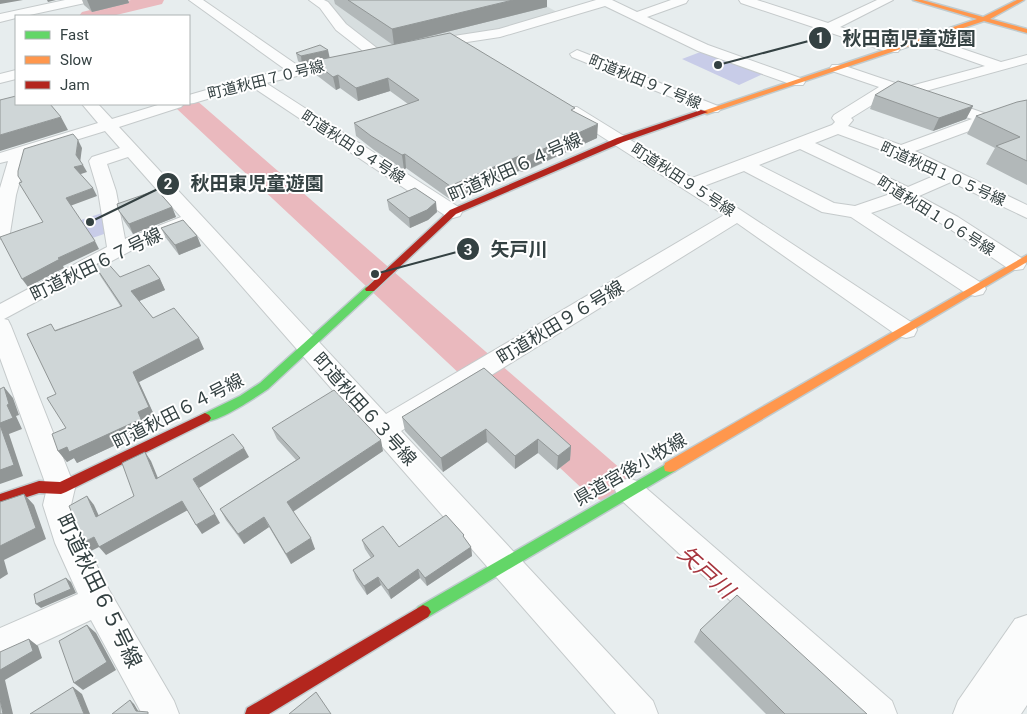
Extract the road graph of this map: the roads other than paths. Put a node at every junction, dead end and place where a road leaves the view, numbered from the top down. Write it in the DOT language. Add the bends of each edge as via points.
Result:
graph roads {
  1 [pos="30,0"];
  2 [pos="81,0"];
  3 [pos="195,0"];
  4 [pos="315,0"];
  5 [pos="682,0"];
  6 [pos="745,0"];
  7 [pos="887,0"];
  8 [pos="916,0"];
  9 [pos="1021,0"];
  10 [pos="604,1"];
  11 [pos="6,14"];
  12 [pos="637,16"];
  13 [pos="984,19"];
  14 [pos="828,28"];
  15 [pos="1027,30"];
  16 [pos="454,39"];
  17 [pos="922,39"];
  18 [pos="415,46"];
  19 [pos="892,49"];
  20 [pos="478,54"];
  21 [pos="577,54"];
  22 [pos="1027,59"];
  23 [pos="1000,66"];
  24 [pos="837,68"];
  25 [pos="297,71"];
  26 [pos="15,73"];
  27 [pos="1027,75"];
  28 [pos="0,77"];
  29 [pos="253,81"];
  30 [pos="798,82"];
  31 [pos="890,87"];
  32 [pos="905,92"];
  33 [pos="553,99"];
  34 [pos="190,100"];
  35 [pos="91,105"];
  36 [pos="173,105"];
  37 [pos="713,109"];
  38 [pos="1023,112"];
  39 [pos="988,119"];
  40 [pos="108,124"];
  41 [pos="838,128"];
  42 [pos="620,140"];
  43 [pos="802,143"];
  44 [pos="131,150"];
  45 [pos="901,151"];
  46 [pos="19,152"];
  47 [pos="0,158"];
  48 [pos="746,165"];
  49 [pos="951,175"];
  50 [pos="691,185"];
  51 [pos="906,194"];
  52 [pos="453,212"];
  53 [pos="856,212"];
  54 [pos="1027,212"];
  55 [pos="737,215"];
  56 [pos="194,219"];
  57 [pos="0,233"];
  58 [pos="118,250"];
  59 [pos="1022,263"];
  60 [pos="975,289"];
  61 [pos="0,313"];
  62 [pos="0,326"];
  63 [pos="906,330"];
  64 [pos="308,346"];
  65 [pos="383,428"];
  66 [pos="61,488"];
  67 [pos="629,490"];
  68 [pos="0,500"];
  69 [pos="504,563"];
  70 [pos="98,601"];
  71 [pos="1027,631"];
  72 [pos="0,645"];
  73 [pos="1027,673"];
  74 [pos="628,710"];
  75 [pos="161,714"];
  76 [pos="253,714"];
  77 [pos="879,714"];
  78 [pos="971,714"];
  79 [pos="1000,714"];
  1 -- 11 [label="street"];
  2 -- 11 [label="street"];
  3 -- 25 [label="street"];
  4 -- 25 [label="street, 町道秋田７０号線" via="324,5 341,28 381,54"];
  5 -- 12 [label="street"];
  6 -- 14 [label="street"];
  7 -- 14 [label="street"];
  8 -- 13 [label="street"];
  9 -- 13 [label="street, 町道秋田６４号線"];
  10 -- 12 [label="street"];
  10 -- 16 [label="street" via="500,33"];
  12 -- 30 [label="street" via="704,48"];
  13 -- 15 [label="street"];
  13 -- 17 [label="street, 町道秋田６４号線"];
  14 -- 19 [label="street"];
  16 -- 18 [label="street"];
  16 -- 20 [label="street"];
  17 -- 19 [label="street, 町道秋田６４号線"];
  17 -- 23 [label="street"];
  19 -- 24 [label="street, 町道秋田６４号線"];
  21 -- 37 [label="street, 町道秋田９７号線"];
  22 -- 23 [label="street"];
  23 -- 27 [label="street"];
  23 -- 32 [label="street"];
  24 -- 30 [label="street, 町道秋田６４号線"];
  24 -- 31 [label="street"];
  25 -- 29 [label="street, 町道秋田７０号線"];
  26 -- 28 [label="street"];
  29 -- 34 [label="street, 町道秋田７０号線"];
  29 -- 52 [label="street, 町道秋田９４号線"];
  30 -- 37 [label="street, 町道秋田６４号線"];
  31 -- 32 [label="street"];
  31 -- 41 [label="street" via="840,118 845,120"];
  32 -- 39 [label="street"];
  33 -- 42 [label="street, 町道秋田９５号線"];
  35 -- 40 [label="street, 町道秋田６３号線"];
  36 -- 40 [label="street"];
  37 -- 42 [label="street, 町道秋田６４号線"];
  38 -- 39 [label="street"];
  39 -- 45 [label="street"];
  40 -- 44 [label="street, 町道秋田６３号線"];
  40 -- 46 [label="street"];
  41 -- 43 [label="street"];
  41 -- 45 [label="street, 町道秋田１０５号線"];
  42 -- 50 [label="street, 町道秋田９５号線"];
  42 -- 52 [label="street, 町道秋田６４号線"];
  43 -- 48 [label="street"];
  43 -- 51 [label="street, 町道秋田１０６号線"];
  44 -- 56 [label="street, 町道秋田６３号線"];
  44 -- 58 [label="street" via="98,161"];
  45 -- 49 [label="street, 町道秋田１０５号線"];
  46 -- 47 [label="street"];
  46 -- 57 [label="street"];
  48 -- 50 [label="street"];
  48 -- 53 [label="street" via="829,208"];
  49 -- 51 [label="street"];
  49 -- 54 [label="street, 町道秋田１０５号線"];
  50 -- 55 [label="street, 町道秋田９５号線"];
  51 -- 53 [label="street"];
  51 -- 59 [label="street, 町道秋田１０６号線"];
  52 -- 64 [label="street, 町道秋田６４号線"];
  53 -- 60 [label="street"];
  55 -- 63 [label="street, 町道秋田９５号線"];
  55 -- 65 [label="street, 町道秋田９６号線"];
  56 -- 58 [label="street, 町道秋田６７号線"];
  56 -- 64 [label="street, 町道秋田６３号線"];
  58 -- 61 [label="street, 町道秋田６７号線"];
  59 -- 60 [label="street, 県道宮後小牧線"];
  60 -- 63 [label="street, 県道宮後小牧線"];
  62 -- 66 [label="street, 町道秋田６５号線"];
  63 -- 67 [label="street, 県道宮後小牧線"];
  64 -- 65 [label="street, 町道秋田６３号線"];
  64 -- 66 [label="street, 町道秋田６４号線" via="244,400"];
  65 -- 69 [label="street, 町道秋田６３号線"];
  66 -- 68 [label="street, 町道秋田６４号線" via="40,487"];
  66 -- 70 [label="street, 町道秋田６５号線" via="57,505 70,543"];
  67 -- 69 [label="street, 県道宮後小牧線"];
  67 -- 77 [label="street"];
  69 -- 74 [label="street, 町道秋田６３号線"];
  69 -- 76 [label="street, 県道宮後小牧線"];
  70 -- 72 [label="street"];
  70 -- 75 [label="street, 町道秋田６５号線"];
  71 -- 78 [label="street"];
  73 -- 79 [label="street"];
}
